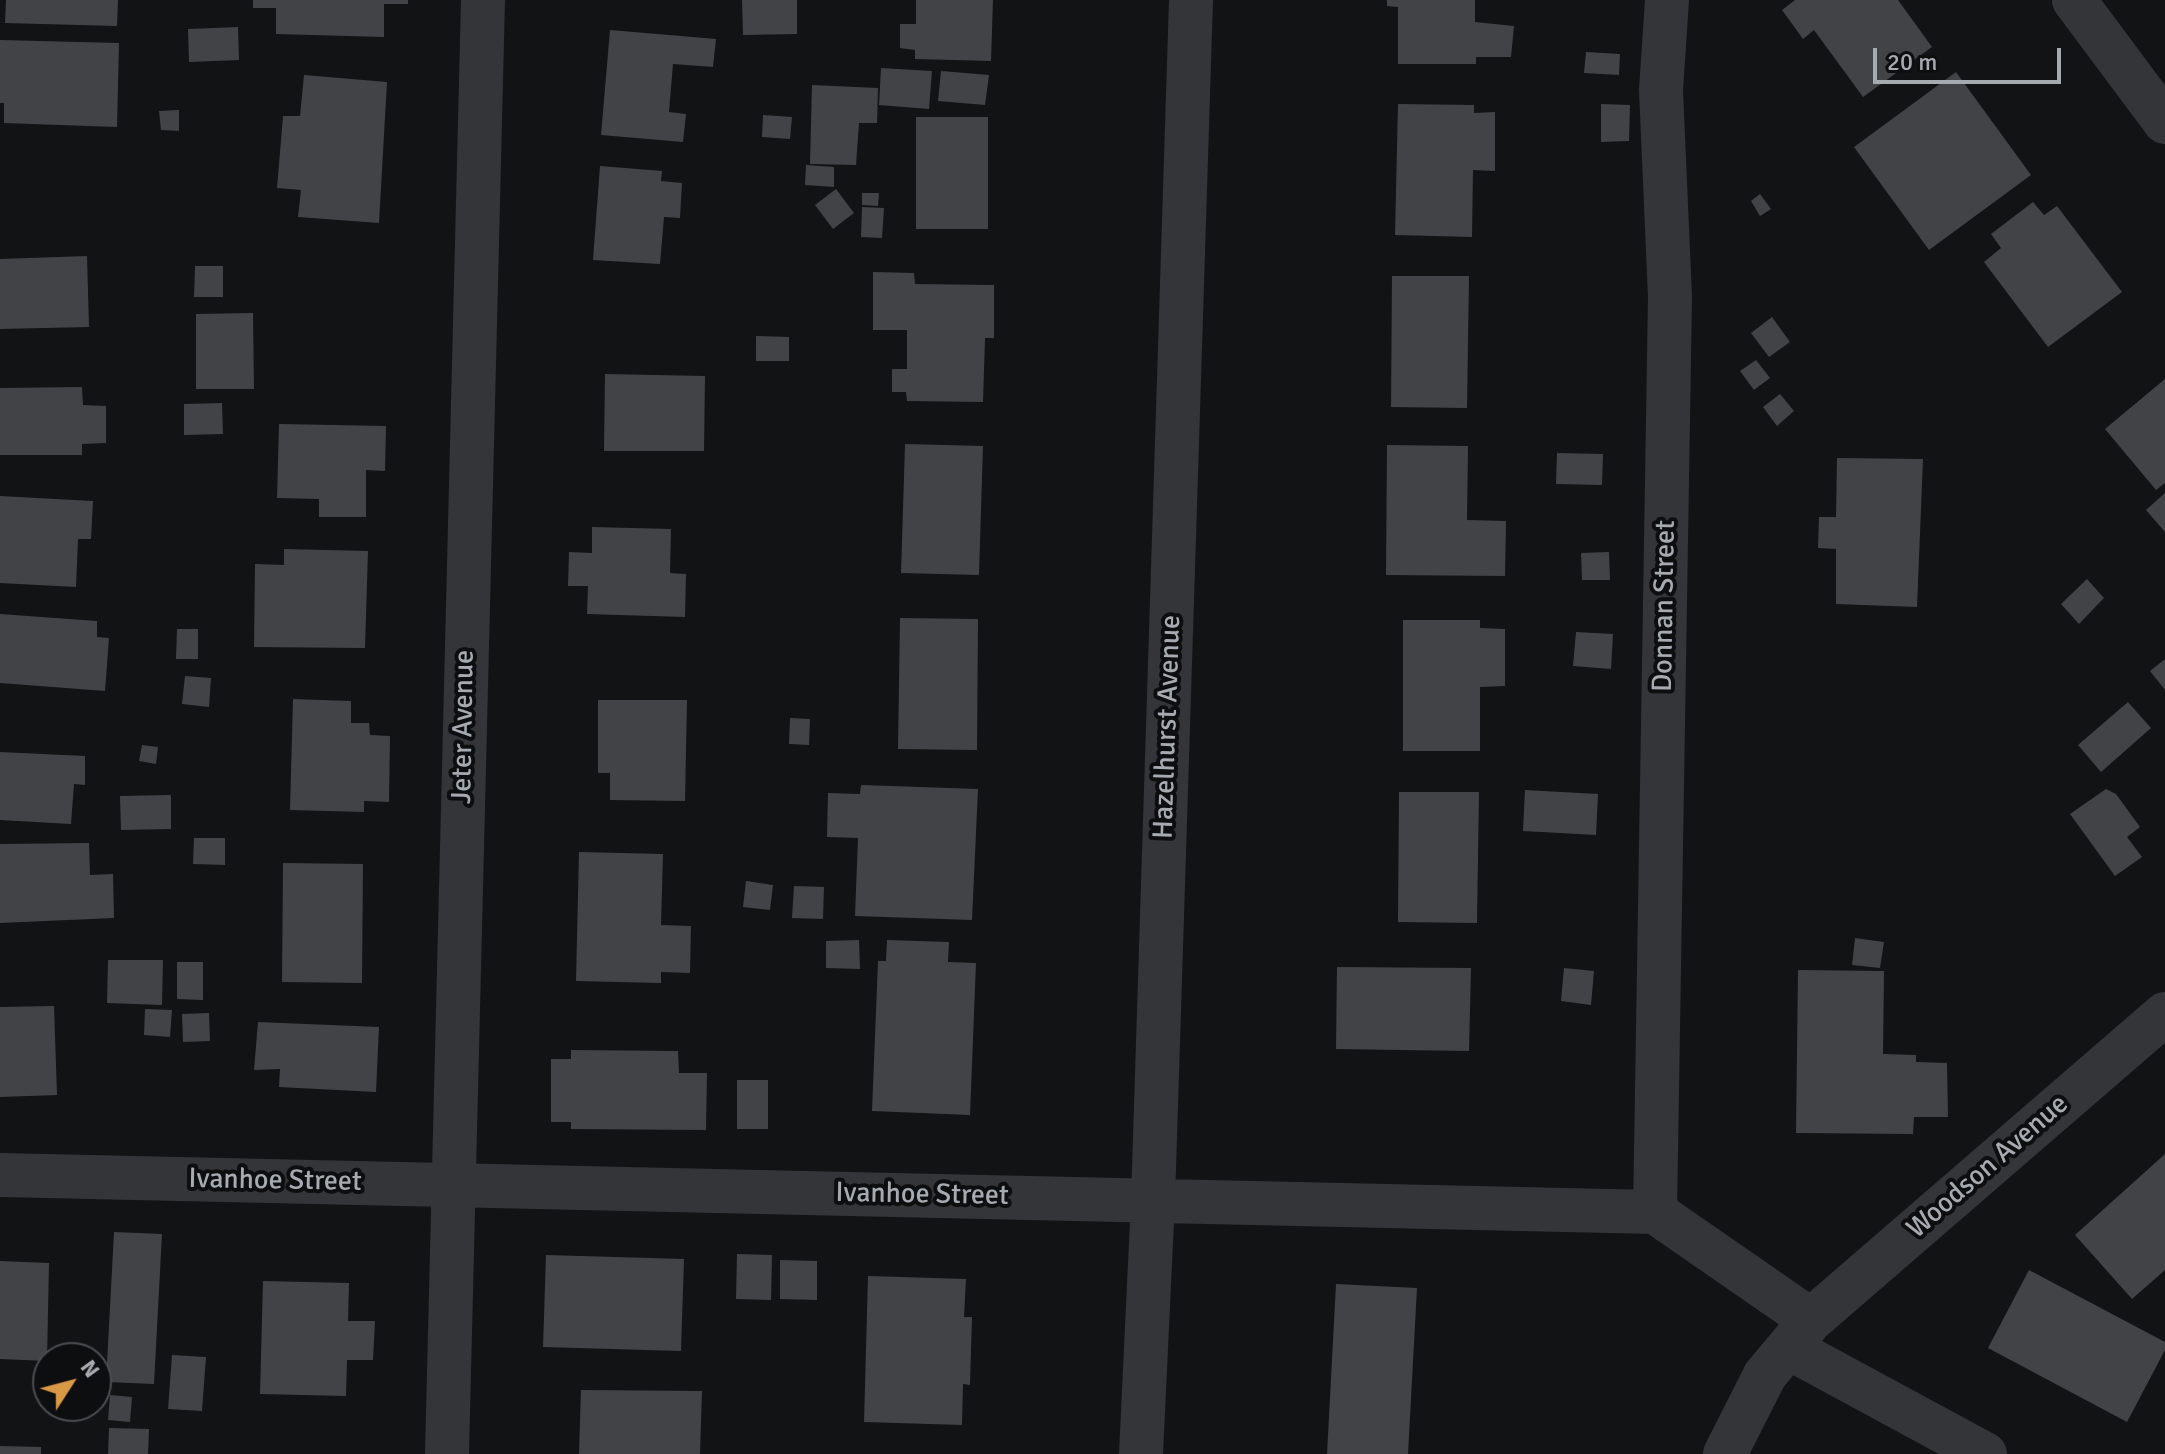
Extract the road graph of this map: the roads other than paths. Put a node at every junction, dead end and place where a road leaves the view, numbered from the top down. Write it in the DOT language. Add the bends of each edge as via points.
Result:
graph roads {
  1 [pos="483,0"];
  2 [pos="1191,0"];
  3 [pos="1667,0"];
  4 [pos="2074,0"];
  5 [pos="2165,122"];
  6 [pos="2165,1014"];
  7 [pos="0,1175"];
  8 [pos="452,1185"];
  9 [pos="1153,1200"];
  10 [pos="1655,1212"];
  11 [pos="1800,1334"];
  12 [pos="447,1454"];
  13 [pos="1141,1454"];
  14 [pos="1725,1454"];
  15 [pos="1985,1454"];
  1 -- 8 [label="street, Jeter Avenue"];
  2 -- 9 [label="street, Hazelhurst Avenue"];
  3 -- 10 [label="street, Donnan Street" via="1661,90 1670,297"];
  4 -- 5 [label="street"];
  6 -- 11 [label="street, Woodson Avenue"];
  7 -- 8 [label="street, Ivanhoe Street"];
  8 -- 9 [label="street, Ivanhoe Street"];
  8 -- 12 [label="street, Jeter Avenue"];
  9 -- 10 [label="street, Ivanhoe Street"];
  9 -- 13 [label="street, Hazelhurst Avenue"];
  10 -- 11 [label="street"];
  11 -- 14 [label="street" via="1765,1375"];
  11 -- 15 [label="street"];
}
